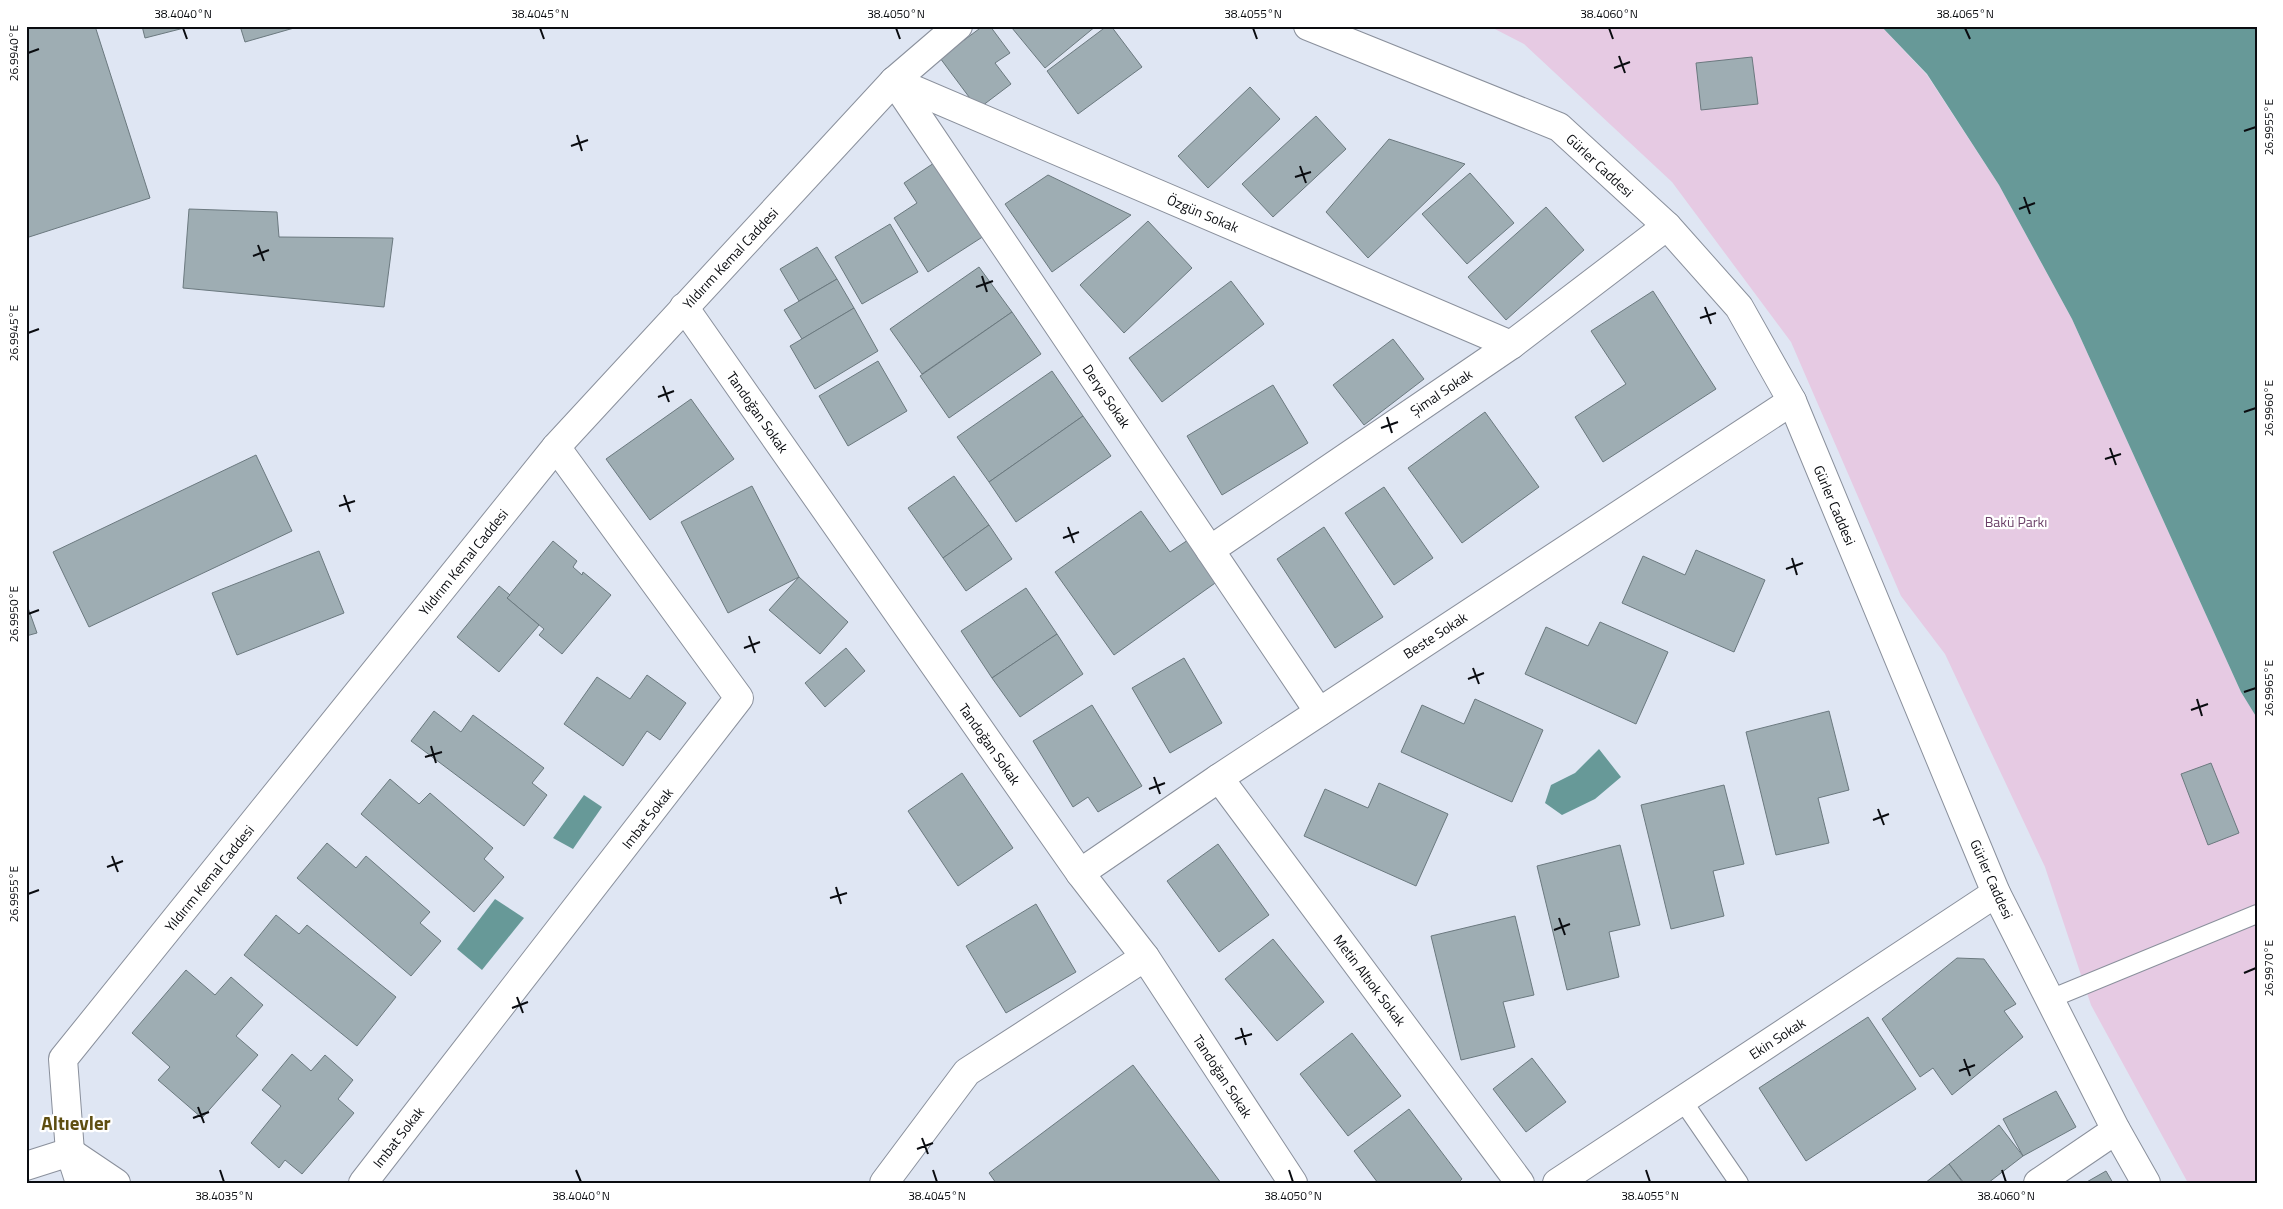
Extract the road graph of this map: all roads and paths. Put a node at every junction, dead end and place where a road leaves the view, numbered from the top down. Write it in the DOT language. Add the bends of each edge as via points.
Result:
graph roads {
  1 [pos="958,26"];
  2 [pos="1308,26"];
  3 [pos="894,81"];
  4 [pos="1667,226"];
  5 [pos="684,307"];
  6 [pos="1511,345"];
  7 [pos="1792,401"];
  8 [pos="556,447"];
  9 [pos="1210,550"];
  10 [pos="1319,712"];
  11 [pos="1219,778"];
  12 [pos="1080,873"];
  13 [pos="1996,893"];
  14 [pos="2257,914"];
  15 [pos="1145,957"];
  16 [pos="2050,999"];
  17 [pos="1682,1100"];
  18 [pos="2116,1130"];
  19 [pos="70,1152"];
  20 [pos="26,1166"];
  21 [pos="80,1183"];
  22 [pos="116,1183"];
  23 [pos="363,1183"];
  24 [pos="884,1183"];
  25 [pos="1293,1183"];
  26 [pos="1520,1183"];
  27 [pos="1557,1183"];
  28 [pos="1739,1183"];
  29 [pos="2038,1183"];
  30 [pos="2146,1183"];
  1 -- 3 [label="street, Yıldırım Kemal Caddesi"];
  2 -- 4 [label="street, Gürler Caddesi" via="1559,127"];
  3 -- 5 [label="street, Yıldırım Kemal Caddesi"];
  3 -- 6 [label="street, Özgün Sokak"];
  3 -- 9 [label="street, Derya Sokak"];
  4 -- 6 [label="street, Şimal Sokak"];
  4 -- 7 [label="street, Gürler Caddesi" via="1739,307"];
  5 -- 8 [label="street, Yıldırım Kemal Caddesi"];
  5 -- 12 [label="street, Tandoğan Sokak"];
  6 -- 9 [label="street, Şimal Sokak"];
  7 -- 10 [label="street, Beste Sokak"];
  7 -- 13 [label="street, Gürler Caddesi"];
  8 -- 19 [label="street, Yıldırım Kemal Caddesi" via="63,1059"];
  8 -- 23 [label="street, Imbat Sokak" via="739,698"];
  9 -- 10 [label="street, Derya Sokak"];
  10 -- 11 [label="street, Beste Sokak"];
  11 -- 12 [label="street, Beste Sokak"];
  11 -- 26 [label="street, Metin Altıok Sokak"];
  12 -- 15 [label="street, Tandoğan Sokak"];
  13 -- 16 [label="street, Gürler Caddesi"];
  13 -- 17 [label="street, Ekin Sokak"];
  14 -- 16 [label="lane"];
  15 -- 24 [label="street" via="967,1072"];
  15 -- 25 [label="street, Tandoğan Sokak"];
  16 -- 18 [label="street, Gürler Caddesi"];
  17 -- 27 [label="street, Ekin Sokak"];
  17 -- 28 [label="lane"];
  18 -- 29 [label="street"];
  18 -- 30 [label="street, Gürler Caddesi"];
  19 -- 20 [label="street"];
  19 -- 21 [label="street, Yıldırım Kemal Caddesi"];
  19 -- 22 [label="street"];
}
